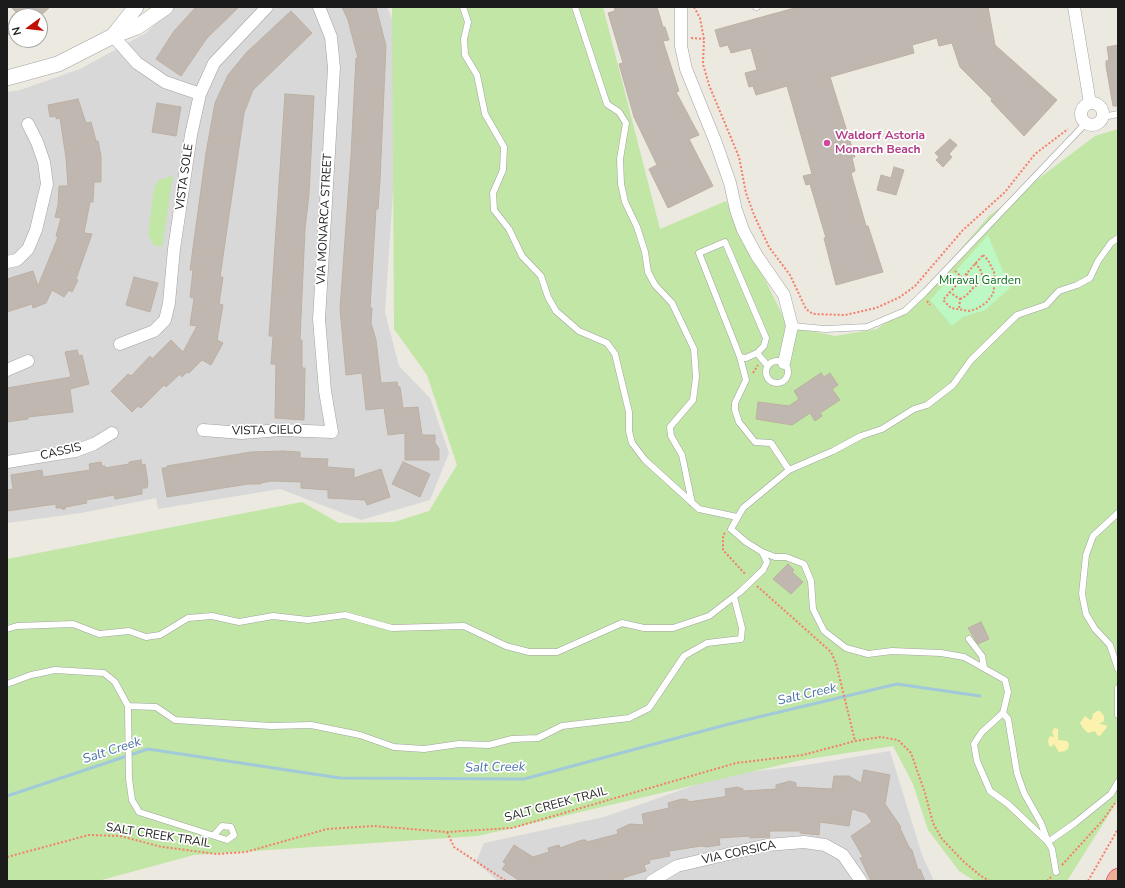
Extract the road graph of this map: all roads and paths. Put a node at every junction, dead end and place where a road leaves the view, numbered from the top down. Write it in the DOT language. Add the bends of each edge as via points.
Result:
graph roads {
  1 [pos="136,7"];
  2 [pos="166,7"];
  3 [pos="267,7"];
  4 [pos="319,7"];
  5 [pos="463,7"];
  6 [pos="575,7"];
  7 [pos="681,7"];
  8 [pos="694,7"];
  9 [pos="1074,7"];
  10 [pos="113,36"];
  11 [pos="7,78"];
  12 [pos="200,94"];
  13 [pos="1090,103"];
  14 [pos="1118,114"];
  15 [pos="1103,117"];
  16 [pos="1084,122"];
  17 [pos="28,124"];
  18 [pos="1118,238"];
  19 [pos="7,262"];
  20 [pos="975,263"];
  21 [pos="966,274"];
  22 [pos="995,278"];
  23 [pos="960,280"];
  24 [pos="984,280"];
  25 [pos="969,283"];
  26 [pos="973,288"];
  27 [pos="949,292"];
  28 [pos="960,299"];
  29 [pos="959,310"];
  30 [pos="792,326"];
  31 [pos="120,344"];
  32 [pos="757,353"];
  33 [pos="740,357"];
  34 [pos="763,359"];
  35 [pos="28,361"];
  36 [pos="784,363"];
  37 [pos="768,365"];
  38 [pos="7,370"];
  39 [pos="753,376"];
  40 [pos="203,430"];
  41 [pos="332,432"];
  42 [pos="112,433"];
  43 [pos="7,462"];
  44 [pos="789,470"];
  45 [pos="692,503"];
  46 [pos="1118,513"];
  47 [pos="737,517"];
  48 [pos="730,529"];
  49 [pos="762,552"];
  50 [pos="746,576"];
  51 [pos="756,585"];
  52 [pos="734,597"];
  53 [pos="7,629"];
  54 [pos="969,639"];
  55 [pos="984,667"];
  56 [pos="1118,669"];
  57 [pos="7,684"];
  58 [pos="1118,688"];
  59 [pos="128,706"];
  60 [pos="1003,713"];
  61 [pos="1118,715"];
  62 [pos="855,741"];
  63 [pos="1118,782"];
  64 [pos="1118,798"];
  65 [pos="1118,828"];
  66 [pos="447,832"];
  67 [pos="214,835"];
  68 [pos="1048,842"];
  69 [pos="7,857"];
  70 [pos="1056,872"];
  71 [pos="981,876"];
  72 [pos="1118,878"];
  73 [pos="506,881"];
  74 [pos="652,881"];
  75 [pos="861,881"];
  76 [pos="982,881"];
  77 [pos="990,881"];
  78 [pos="1047,881"];
  79 [pos="1088,881"];
  80 [pos="1116,881"];
  1 -- 10 [label="street"];
  2 -- 10 [label="street" via="137,27"];
  3 -- 12 [label="street, VISTA SOLE" via="214,63"];
  4 -- 41 [label="street, VIA MONARCA STREET" via="331,37 334,68 319,319"];
  5 -- 45 [label="lane" via="468,22 464,39 465,55 477,74 485,114 504,147 503,170 493,193 494,210 509,229 522,256 541,276 548,298 556,311 579,331 607,344 615,354 629,412 632,443 645,460"];
  6 -- 45 [label="lane" via="607,104 619,112 626,124 620,159 620,184 625,202 638,227 648,272 655,285 672,303 694,349 696,377 693,400 670,427 671,436 682,455"];
  7 -- 30 [label="street" via="681,46 686,69 718,150 744,230 757,256 784,294"];
  8 -- 16 [label="path" via="700,18 704,39 703,64 709,85 739,157 754,215 769,247 790,275 806,309 813,314 845,315 876,308 910,290 963,230 1006,192 1035,154 1071,126"];
  9 -- 13 [label="street"];
  10 -- 11 [label="street" via="58,64"];
  10 -- 12 [label="street" via="137,63 165,82"];
  12 -- 31 [label="street, VISTA SOLE" via="191,135 165,320 154,331"];
  13 -- 15 [label="street" via="1102,108"];
  13 -- 16 [label="street" via="1081,112"];
  14 -- 15 [label="lane"];
  15 -- 16 [label="street" via="1098,124 1089,126"];
  16 -- 30 [label="lane" via="926,292 905,310 867,326 825,329"];
  17 -- 19 [label="street" via="44,162 47,184 36,230 28,249 17,260"];
  18 -- 44 [label="lane" via="1111,243 1098,261 1090,278 1059,291 1046,305 1017,315 970,360 953,385 927,405 914,409 882,429 861,436"];
  20 -- 21 [label="path"];
  20 -- 22 [label="path" via="983,255 988,260"];
  20 -- 24 [label="path"];
  21 -- 23 [label="path"];
  21 -- 25 [label="path" via="969,276"];
  22 -- 24 [label="path"];
  22 -- 29 [label="path" via="993,294 986,302 976,309"];
  23 -- 25 [label="path" via="966,285"];
  23 -- 27 [label="path"];
  24 -- 26 [label="path"];
  25 -- 26 [label="path"];
  26 -- 28 [label="path"];
  27 -- 28 [label="path"];
  27 -- 29 [label="path" via="943,300 951,308"];
  28 -- 29 [label="path"];
  30 -- 36 [label="street"];
  32 -- 33 [label="lane" via="746,358"];
  32 -- 33 [label="lane" via="764,346 766,338 725,242 698,253"];
  32 -- 34 [label="lane"];
  33 -- 44 [label="lane" via="746,380 735,403 739,422 755,442 771,443"];
  34 -- 37 [label="lane"];
  34 -- 39 [label="path" via="754,370"];
  35 -- 38 [label="street"];
  36 -- 37 [label="lane" via="775,361"];
  36 -- 37 [label="lane" via="788,375 778,384 767,378 765,374"];
  40 -- 41 [label="street, VISTA CIELO" via="242,433 281,430"];
  42 -- 43 [label="street, CASSIS" via="94,444 75,451"];
  44 -- 47 [label="lane" via="743,508"];
  45 -- 47 [label="lane" via="699,509"];
  46 -- 56 [label="lane" via="1093,536 1086,555 1082,594 1086,614 1095,629 1110,645"];
  47 -- 48 [label="lane"];
  48 -- 49 [label="lane"];
  48 -- 50 [label="path" via="723,535 722,550"];
  49 -- 52 [label="lane, bridge" via="767,562 763,570"];
  49 -- 55 [label="lane" via="804,564 810,581 813,609 824,631 846,648 868,654 941,653 964,656"];
  51 -- 62 [label="path" via="831,652"];
  52 -- 53 [label="lane" via="709,616 673,628 644,628 622,623 557,652 529,652 506,646 464,626 392,628 345,615 308,620 273,616 239,622 212,616 188,618 160,635 146,637 129,631 99,634 73,624 17,626"];
  52 -- 59 [label="lane" via="742,628 740,639 707,644 684,656 649,708 629,718 562,726 538,738 512,739 490,745 459,744 424,749 394,747 360,735 311,725 271,726 175,720 156,707"];
  54 -- 55 [label="lane" via="982,656"];
  55 -- 60 [label="lane" via="1005,680 1008,692"];
  57 -- 59 [label="lane" via="55,670 104,673 115,682"];
  58 -- 61 [label="lane"];
  59 -- 67 [label="lane" via="129,779 132,800 139,812"];
  60 -- 68 [label="lane" via="1008,719 1017,773"];
  60 -- 68 [label="lane" via="982,732 974,744 977,761 990,791 1008,804"];
  62 -- 66 [label="path, SALT CREEK TRAIL" via="803,755 736,763 512,828"];
  62 -- 71 [label="path, SALT CREEK TRAIL" via="881,737 898,740 911,753 933,823 942,839"];
  63 -- 68 [label="lane" via="1111,794"];
  64 -- 70 [label="path" via="1103,820"];
  65 -- 79 [label="path"];
  66 -- 69 [label="path, SALT CREEK TRAIL" via="374,826 327,829 246,852 217,854 162,847 120,836 89,835"];
  66 -- 73 [label="path" via="454,847"];
  68 -- 70 [label="lane" via="1052,849"];
  70 -- 78 [label="path"];
  71 -- 76 [label="path"];
  71 -- 77 [label="path, SALT CREEK TRAIL"];
  72 -- 80 [label="highway"];
  74 -- 75 [label="street, VIA CORSICA" via="677,866 767,845 804,842 825,845 843,855"];
}
